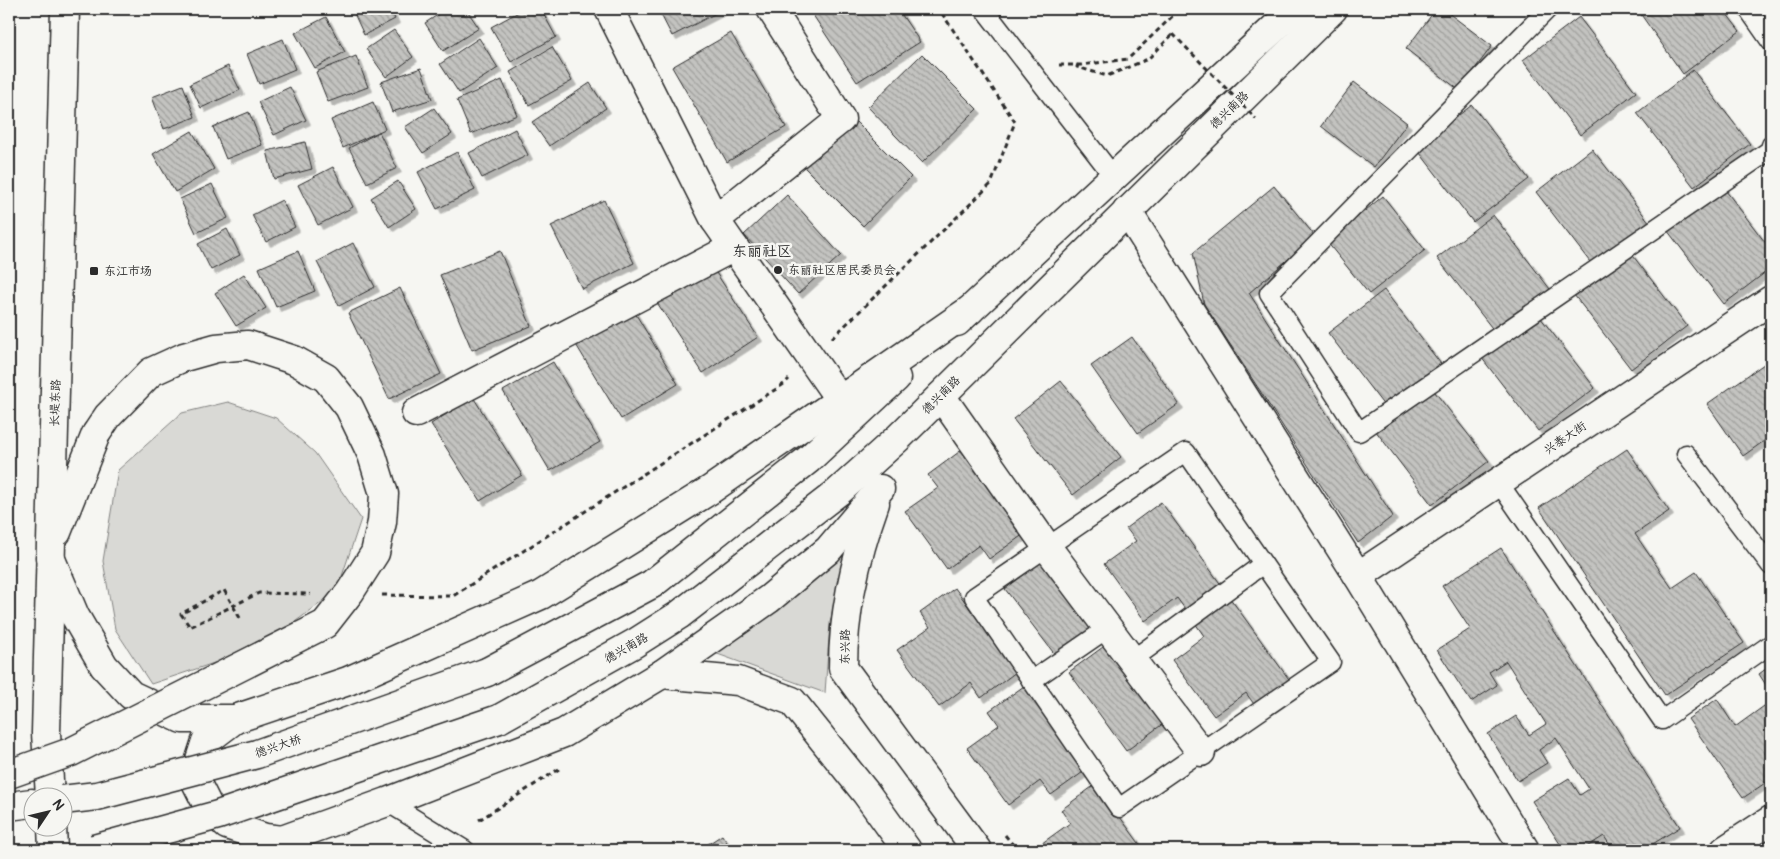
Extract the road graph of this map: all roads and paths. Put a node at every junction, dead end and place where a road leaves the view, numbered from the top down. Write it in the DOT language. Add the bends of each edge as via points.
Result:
graph roads {
  1 [pos="66,9"];
  2 [pos="609,9"];
  3 [pos="771,9"];
  4 [pos="939,9"];
  5 [pos="984,9"];
  6 [pos="1180,9"];
  7 [pos="1295,9"];
  8 [pos="1333,9"];
  9 [pos="1548,9"];
  10 [pos="1748,9"];
  11 [pos="1771,42"];
  12 [pos="1057,65"];
  13 [pos="1077,66"];
  14 [pos="1256,120"];
  15 [pos="1771,145"];
  16 [pos="1114,177"];
  17 [pos="1127,211"];
  18 [pos="715,220"];
  19 [pos="734,247"];
  20 [pos="1771,300"];
  21 [pos="970,310"];
  22 [pos="811,358"];
  23 [pos="941,396"];
  24 [pos="840,400"];
  25 [pos="416,413"];
  26 [pos="898,438"];
  27 [pos="1686,454"];
  28 [pos="1499,483"];
  29 [pos="880,489"];
  30 [pos="1047,547"];
  31 [pos="50,552"];
  32 [pos="1263,564"];
  33 [pos="1771,566"];
  34 [pos="1358,576"];
  35 [pos="317,594"];
  36 [pos="375,595"];
  37 [pos="240,618"];
  38 [pos="1108,628"];
  39 [pos="1771,644"];
  40 [pos="1132,660"];
  41 [pos="662,674"];
  42 [pos="1031,681"];
  43 [pos="234,719"];
  44 [pos="1201,752"];
  45 [pos="563,766"];
  46 [pos="9,774"];
  47 [pos="49,786"];
  48 [pos="72,799"];
  49 [pos="387,802"];
  50 [pos="22,805"];
  51 [pos="9,806"];
  52 [pos="479,820"];
  53 [pos="1771,820"];
  54 [pos="999,828"];
  55 [pos="52,836"];
  56 [pos="273,845"];
  57 [pos="53,850"];
  58 [pos="94,850"];
  59 [pos="465,850"];
  60 [pos="907,850"];
  61 [pos="977,850"];
  62 [pos="1017,850"];
  63 [pos="1525,850"];
  64 [pos="1725,850"];
  1 -- 31 [label="main road, 长堤东路"];
  2 -- 18 [label="main road"];
  3 -- 18 [label="main road" via="841,119"];
  4 -- 22 [label="path" via="1015,122 991,184"];
  5 -- 16 [label="lane"];
  6 -- 13 [label="path" via="1128,59"];
  7 -- 16 [label="main road"];
  8 -- 17 [label="main road, 德兴南路"];
  9 -- 15 [label="lane" via="1269,293 1359,432 1770,150"];
  10 -- 11 [label="lane"];
  12 -- 13 [label="path"];
  13 -- 14 [label="path, bridge" via="1107,76 1148,59 1173,34"];
  16 -- 21 [label="main road"];
  17 -- 23 [label="main road, 德兴南路"];
  17 -- 34 [label="main road"];
  18 -- 19 [label="main road"];
  19 -- 22 [label="main road"];
  19 -- 25 [label="main road"];
  20 -- 28 [label="main road, 兴泰大街"];
  21 -- 24 [label="main road"];
  21 -- 48 [label="main road, 德兴大桥, bridge" via="809,459 652,584 487,672 257,754 97,796"];
  22 -- 24 [label="main road"];
  22 -- 36 [label="path" via="784,384 453,596"];
  23 -- 26 [label="main road, 德兴南路"];
  23 -- 30 [label="main road"];
  24 -- 43 [label="main road" via="710,490 541,594 348,681"];
  26 -- 29 [label="main road, 东兴路"];
  26 -- 58 [label="main road, 德兴南路, bridge" via="838,492 679,615 499,719 218,815"];
  27 -- 33 [label="lane"];
  28 -- 34 [label="main road, 兴泰大街"];
  28 -- 39 [label="lane" via="1662,720"];
  29 -- 41 [label="main road" via="828,550 770,599"];
  29 -- 61 [label="main road, 东兴路" via="849,593 842,668"];
  30 -- 32 [label="lane" via="1186,452"];
  30 -- 38 [label="main road"];
  30 -- 42 [label="lane" via="974,597"];
  31 -- 43 [label="main road" via="76,616 104,666 131,695 182,719"];
  31 -- 46 [label="main road, bridge" via="96,434 108,416 151,372 184,357 216,348 248,345 294,360 326,378 348,407 372,455 384,494 375,553 325,624 71,752"];
  31 -- 47 [label="main road, 长堤东路" via="46,733"];
  32 -- 40 [label="lane"];
  32 -- 44 [label="lane" via="1331,662"];
  34 -- 63 [label="main road"];
  35 -- 37 [label="path" via="259,593 242,601 233,606 190,627 181,614 224,590 228,597 232,604 236,611"];
  38 -- 40 [label="main road"];
  38 -- 42 [label="lane"];
  40 -- 44 [label="main road"];
  41 -- 49 [label="main road" via="564,733"];
  41 -- 60 [label="main road" via="738,681 792,701"];
  42 -- 44 [label="lane" via="1119,808"];
  43 -- 56 [label="main road" via="206,742 194,778 208,806 227,825 266,838"];
  45 -- 52 [label="path"];
  49 -- 56 [label="main road"];
  49 -- 59 [label="lane"];
  50 -- 51 [label="main road"];
  53 -- 64 [label="main road"];
  54 -- 62 [label="path"];
  55 -- 57 [label="main road"];
}
